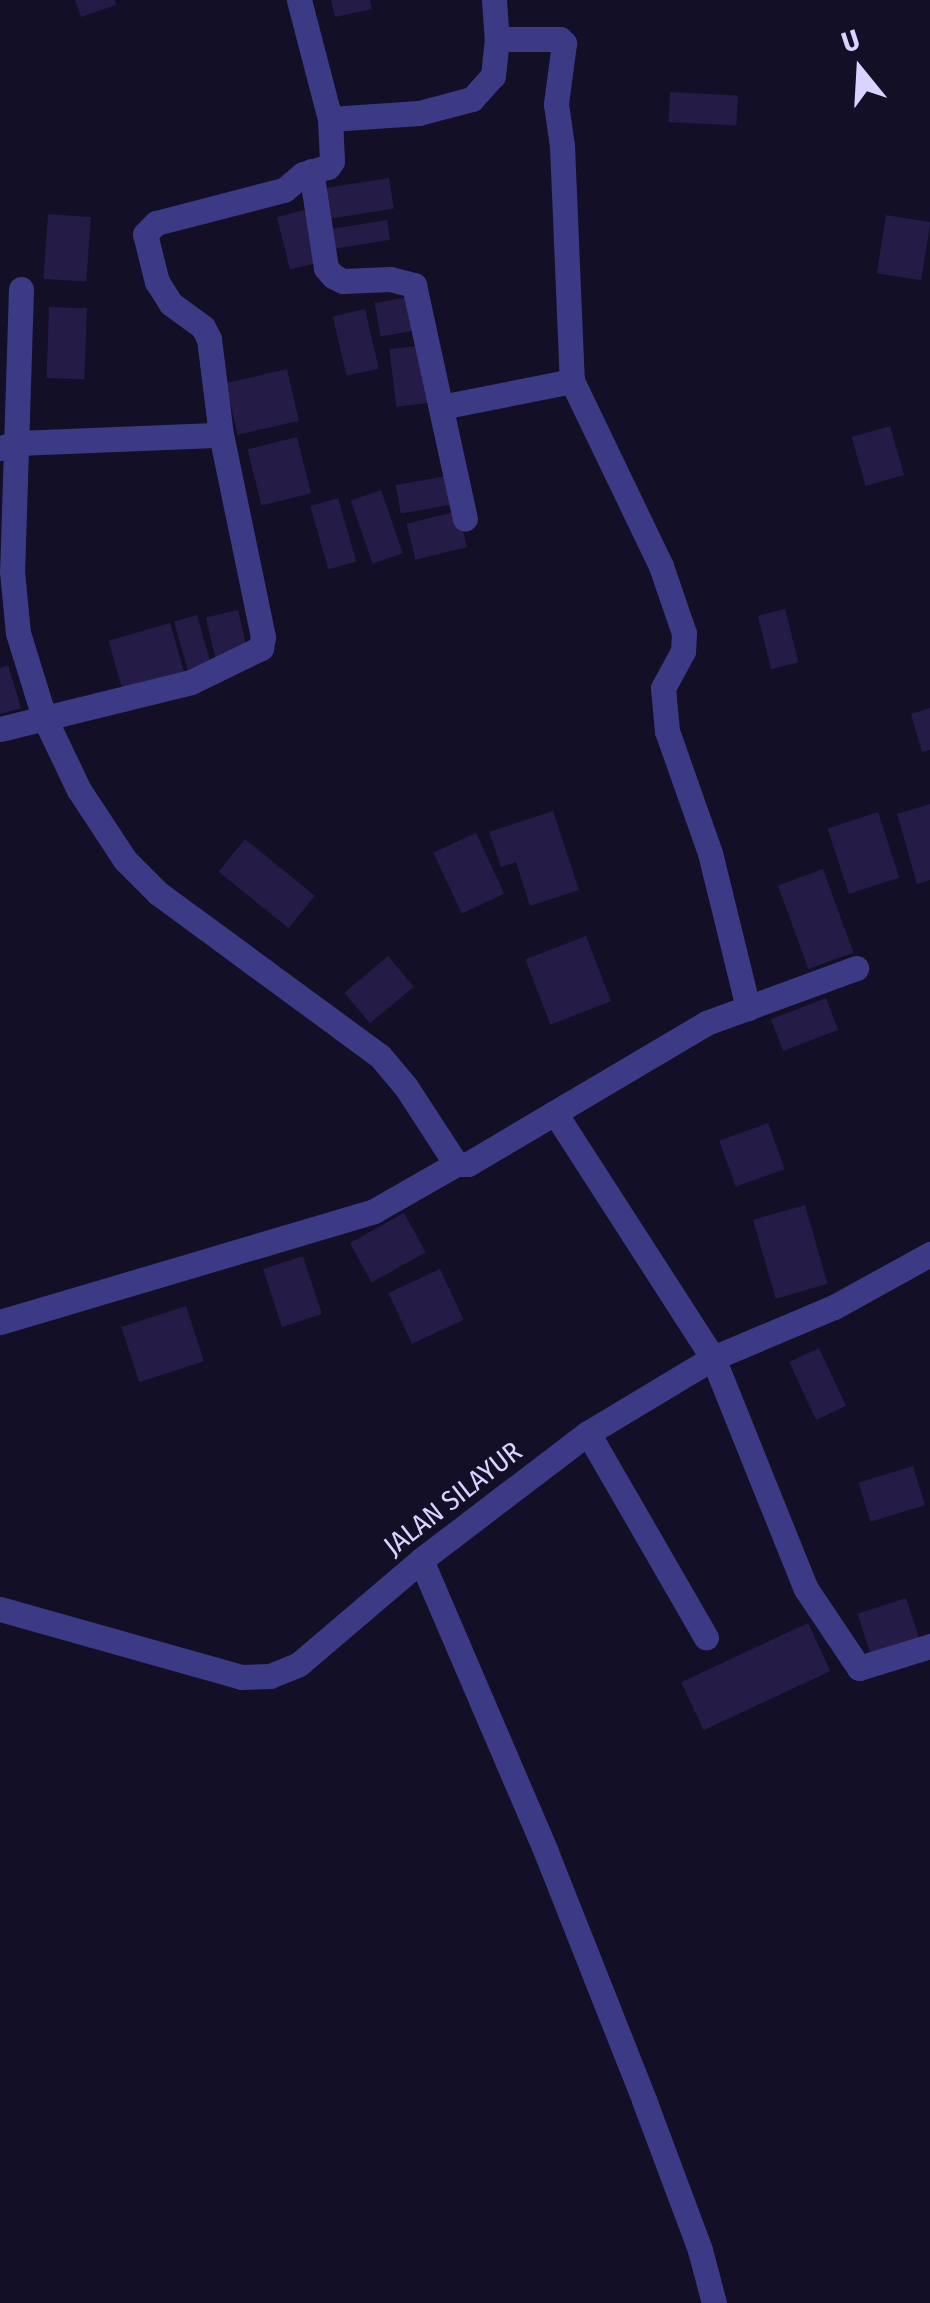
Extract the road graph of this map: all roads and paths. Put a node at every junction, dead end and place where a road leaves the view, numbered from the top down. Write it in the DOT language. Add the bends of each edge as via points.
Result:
graph roads {
  1 [pos="299,0"];
  2 [pos="494,0"];
  3 [pos="497,39"];
  4 [pos="330,120"];
  5 [pos="311,172"];
  6 [pos="21,288"];
  7 [pos="572,381"];
  8 [pos="441,407"];
  9 [pos="221,434"];
  10 [pos="9,446"];
  11 [pos="465,518"];
  12 [pos="44,717"];
  13 [pos="0,728"];
  14 [pos="856,968"];
  15 [pos="748,1008"];
  16 [pos="554,1113"];
  17 [pos="456,1164"];
  18 [pos="930,1254"];
  19 [pos="0,1322"];
  20 [pos="713,1358"];
  21 [pos="588,1433"];
  22 [pos="421,1560"];
  23 [pos="0,1609"];
  24 [pos="706,1638"];
  25 [pos="930,1646"];
  26 [pos="714,2303"];
  1 -- 4 [label="street"];
  2 -- 3 [label="street"];
  3 -- 4 [label="street" via="494,76 472,100 419,113"];
  3 -- 7 [label="street" via="563,42 556,104"];
  4 -- 5 [label="street" via="331,164"];
  5 -- 8 [label="street" via="326,268 333,276 414,285"];
  5 -- 9 [label="street" via="284,190 156,223 145,234 157,282 209,339"];
  6 -- 10 [label="street"];
  7 -- 8 [label="street"];
  7 -- 15 [label="street" via="661,566 684,633 664,688 668,731 710,853"];
  8 -- 11 [label="street"];
  9 -- 10 [label="street"];
  9 -- 12 [label="street" via="261,648 191,682"];
  10 -- 12 [label="street" via="18,633"];
  12 -- 13 [label="street"];
  12 -- 17 [label="street" via="78,790 125,860 158,893 380,1056"];
  14 -- 15 [label="street"];
  15 -- 16 [label="street" via="706,1023"];
  16 -- 17 [label="street" via="468,1164"];
  16 -- 20 [label="street"];
  17 -- 19 [label="street" via="374,1211"];
  18 -- 20 [label="street, JALAN SILAYUR" via="834,1308"];
  20 -- 21 [label="street, JALAN SILAYUR"];
  20 -- 25 [label="street" via="806,1589 859,1668"];
  21 -- 22 [label="street, JALAN SILAYUR"];
  21 -- 24 [label="street"];
  22 -- 23 [label="street, JALAN SILAYUR" via="298,1664 270,1676 242,1678"];
  22 -- 26 [label="street" via="630,2066"];
}
